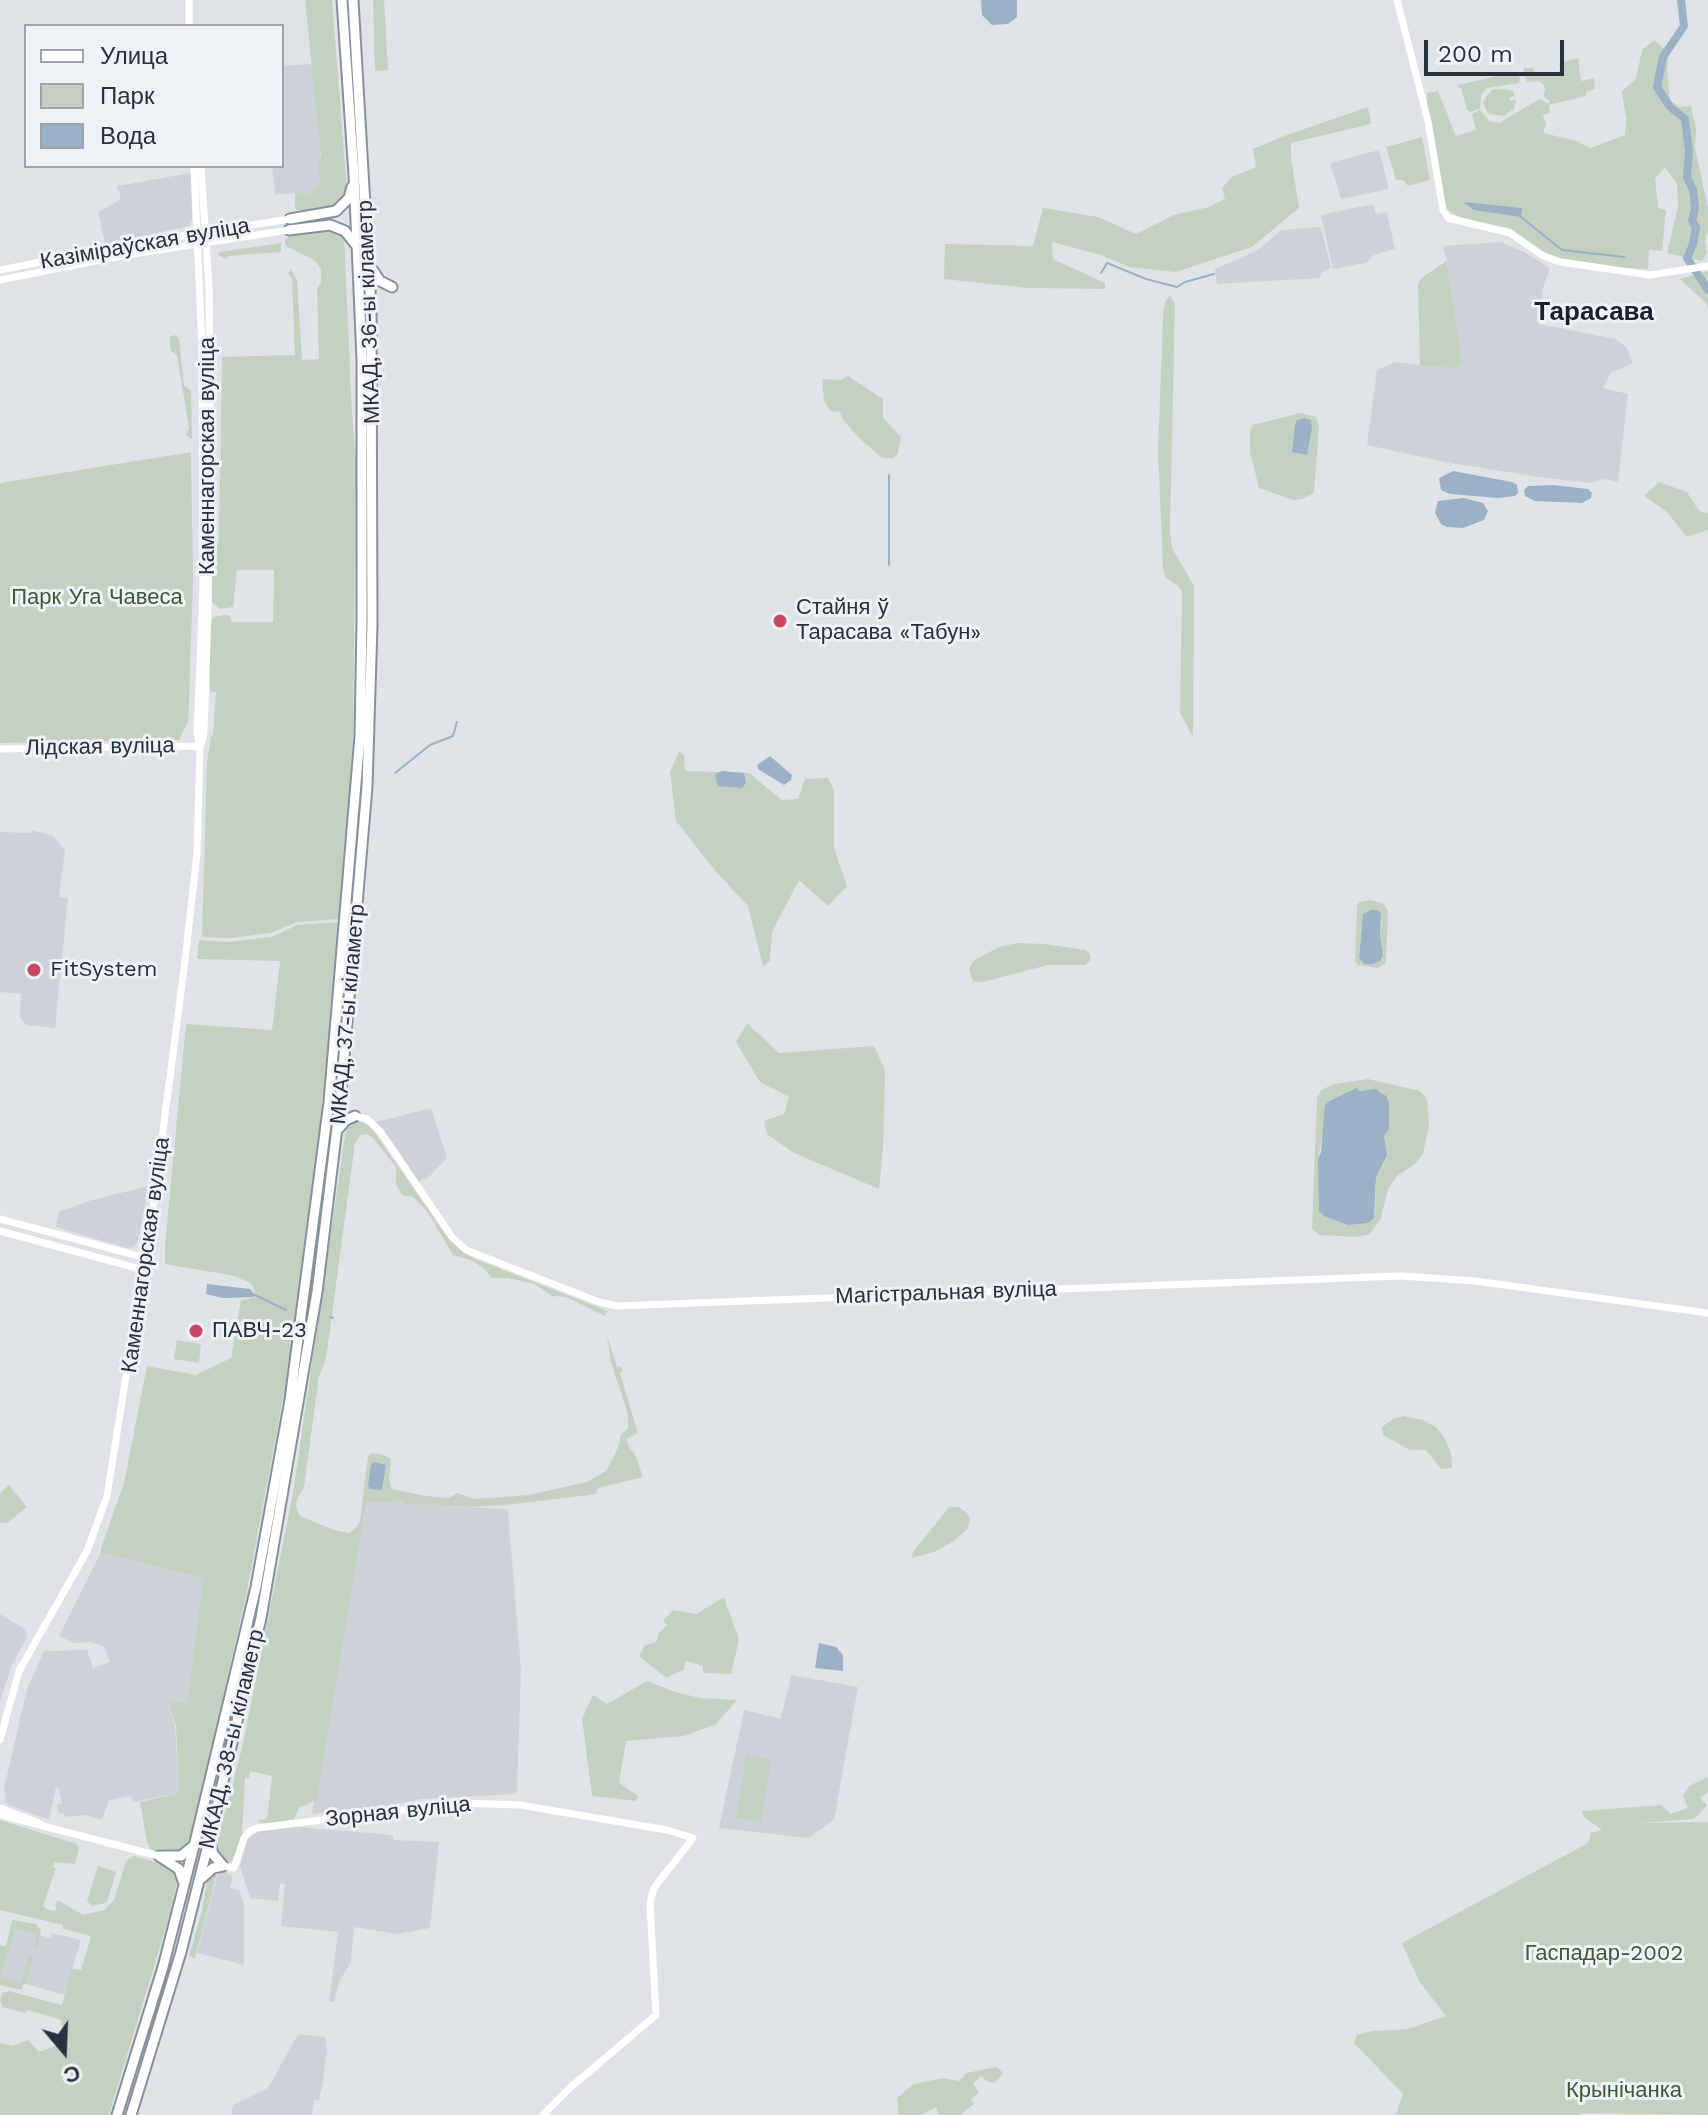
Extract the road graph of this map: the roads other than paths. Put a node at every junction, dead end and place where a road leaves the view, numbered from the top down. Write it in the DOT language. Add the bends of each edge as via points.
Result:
graph roads {
  1 [pos="189,0"];
  2 [pos="353,0"];
  3 [pos="1397,0"];
  4 [pos="342,1"];
  5 [pos="189,24"];
  6 [pos="194,168"];
  7 [pos="201,168"];
  8 [pos="354,175"];
  9 [pos="289,224"];
  10 [pos="202,232"];
  11 [pos="202,242"];
  12 [pos="358,252"];
  13 [pos="370,264"];
  14 [pos="1705,266"];
  15 [pos="0,270"];
  16 [pos="0,280"];
  17 [pos="371,308"];
  18 [pos="367,624"];
  19 [pos="200,746"];
  20 [pos="0,749"];
  21 [pos="340,1103"];
  22 [pos="355,1116"];
  23 [pos="338,1129"];
  24 [pos="0,1219"];
  25 [pos="0,1231"];
  26 [pos="146,1258"];
  27 [pos="144,1270"];
  28 [pos="1708,1313"];
  29 [pos="295,1400"];
  30 [pos="0,1740"];
  31 [pos="0,1808"];
  32 [pos="0,1815"];
  33 [pos="46,1827"];
  34 [pos="210,1837"];
  35 [pos="195,1842"];
  36 [pos="159,1856"];
  37 [pos="223,1866"];
  38 [pos="198,1885"];
  39 [pos="183,1889"];
  40 [pos="131,2114"];
  41 [pos="117,2115"];
  42 [pos="543,2115"];
  1 -- 5 [label="main road"];
  2 -- 13 [label="highway, МКАД, 36-ы кіламетр"];
  3 -- 14 [label="main road" via="1448,218 1510,233 1560,262 1650,275"];
  4 -- 8 [label="highway, МКАД, 36-ы кіламетр"];
  6 -- 10 [label="main road, Каменнагорская вуліца"];
  7 -- 10 [label="main road, Каменнагорская вуліца"];
  8 -- 9 [label="highway" via="349,198 336,211"];
  8 -- 12 [label="highway, МКАД, 36-ы кіламетр"];
  9 -- 10 [label="main road, Казіміраўская вуліца"];
  9 -- 11 [label="main road, Казіміраўская вуліца"];
  9 -- 12 [label="highway" via="338,227 351,236"];
  10 -- 11 [label="main road, Каменнагорская вуліца"];
  10 -- 15 [label="main road, Казіміраўская вуліца"];
  11 -- 16 [label="main road, Казіміраўская вуліца"];
  11 -- 19 [label="main road, Каменнагорская вуліца" via="209,286 210,543"];
  12 -- 18 [label="highway, МКАД, 36-ы кіламетр"];
  13 -- 17 [label="highway, МКАД, 36-ы кіламетр"];
  13 -- 17 [label="highway" via="380,281 392,287 375,297"];
  17 -- 18 [label="highway, МКАД, 36-ы кіламетр"];
  18 -- 21 [label="highway, МКАД, 37-ы кіламетр" via="367,787"];
  18 -- 29 [label="highway, МКАД, 37-ы кіламетр" via="328,1117"];
  19 -- 20 [label="main road, Лідская вуліца"];
  19 -- 26 [label="main road, Каменнагорская вуліца" via="193,892"];
  21 -- 22 [label="highway"];
  21 -- 23 [label="highway, МКАД, 37-ы кіламетр"];
  22 -- 23 [label="highway"];
  22 -- 28 [label="main road, Магістральная вуліца" via="380,1131 461,1247 599,1302 629,1307 1431,1277"];
  23 -- 29 [label="highway, МКАД, 37-ы кіламетр"];
  24 -- 26 [label="main road"];
  25 -- 27 [label="main road"];
  26 -- 27 [label="main road, Каменнагорская вуліца"];
  27 -- 30 [label="main road, Каменнагорская вуліца" via="107,1496 87,1551 19,1671"];
  29 -- 34 [label="highway, МКАД, 38-ы кіламетр" via="261,1618"];
  29 -- 35 [label="highway, МКАД, 38-ы кіламетр"];
  31 -- 33 [label="main road"];
  32 -- 33 [label="main road"];
  33 -- 36 [label="main road"];
  34 -- 37 [label="highway" via="213,1854"];
  34 -- 38 [label="highway, МКАД, 38-ы кіламетр"];
  35 -- 36 [label="highway" via="181,1856"];
  35 -- 39 [label="highway, МКАД, 38-ы кіламетр"];
  36 -- 39 [label="highway" via="179,1869"];
  37 -- 38 [label="highway" via="208,1871"];
  37 -- 42 [label="main road, Зорная вуліца" via="234,1868 244,1838 257,1828 460,1803 520,1805 693,1838 654,1888 650,1903 656,2015"];
  38 -- 40 [label="highway, МКАД, 38-ы кіламетр"];
  39 -- 41 [label="highway, МКАД, 38-ы кіламетр"];
}
